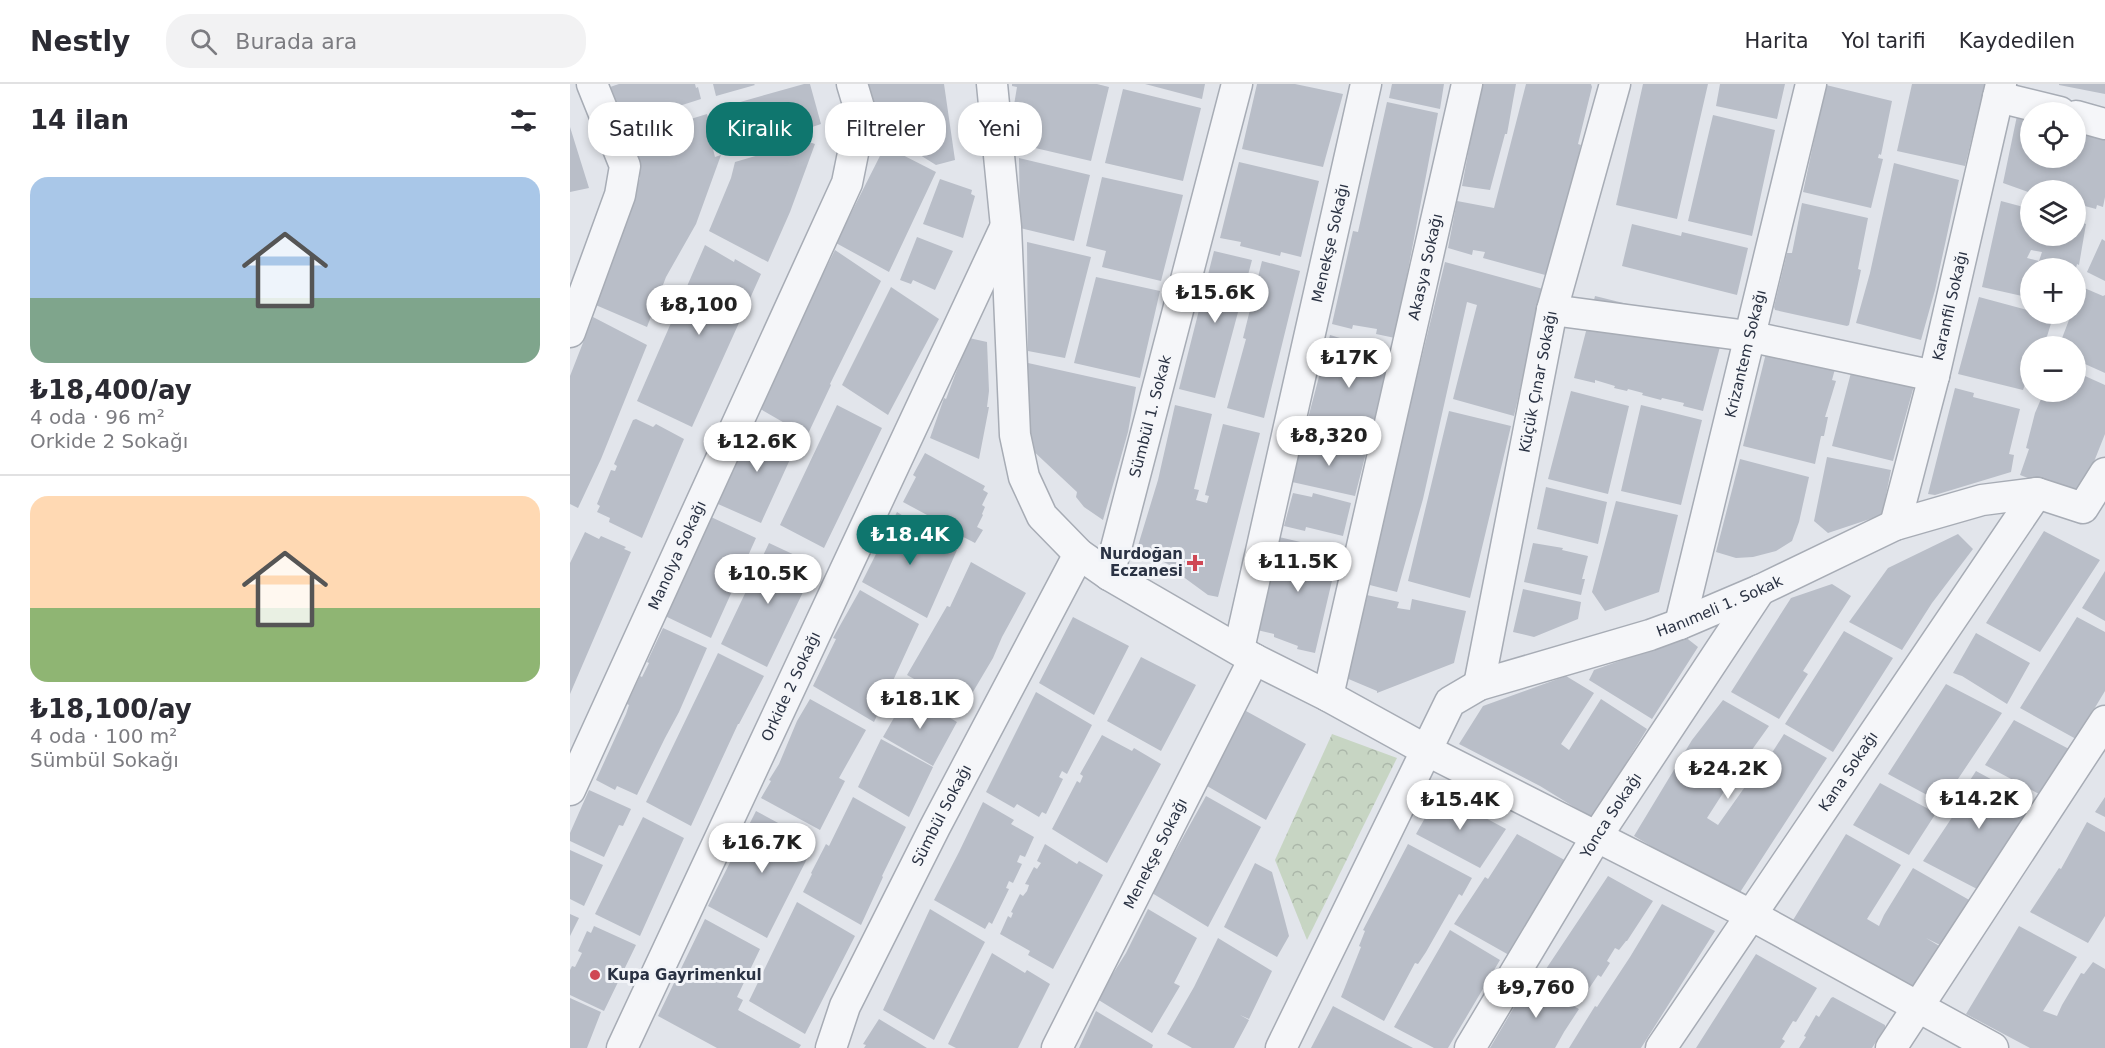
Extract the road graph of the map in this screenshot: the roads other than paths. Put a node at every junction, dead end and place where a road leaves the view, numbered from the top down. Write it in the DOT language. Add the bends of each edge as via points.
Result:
graph roads {
  1 [pos="592,84"];
  2 [pos="852,84"];
  3 [pos="992,84"];
  4 [pos="1237,84"];
  5 [pos="1366,84"];
  6 [pos="1467,84"];
  7 [pos="1615,84"];
  8 [pos="1811,84"];
  9 [pos="2000,90"];
  10 [pos="2033,102"];
  11 [pos="2086,119"];
  12 [pos="2105,124"];
  13 [pos="1006,227"];
  14 [pos="580,271"];
  15 [pos="1552,309"];
  16 [pos="570,332"];
  17 [pos="1748,336"];
  18 [pos="1934,376"];
  19 [pos="2105,473"];
  20 [pos="2037,493"];
  21 [pos="1895,525"];
  22 [pos="1079,554"];
  23 [pos="1109,576"];
  24 [pos="1760,590"];
  25 [pos="1680,624"];
  26 [pos="1247,654"];
  27 [pos="1479,685"];
  28 [pos="1329,696"];
  29 [pos="2105,721"];
  30 [pos="1426,750"];
  31 [pos="570,790"];
  32 [pos="1597,836"];
  33 [pos="1751,915"];
  34 [pos="1918,1006"];
  35 [pos="622,1048"];
  36 [pos="831,1048"];
  37 [pos="1057,1048"];
  38 [pos="1281,1048"];
  39 [pos="1470,1048"];
  40 [pos="1661,1048"];
  41 [pos="1891,1048"];
  42 [pos="1994,1048"];
  1 -- 14 [label="street" via="625,166 620,195"];
  2 -- 31 [label="street, Manolya Sokağı" via="861,114 846,183"];
  3 -- 13 [label="street"];
  4 -- 23 [label="street, Sümbül 1. Sokak"];
  5 -- 26 [label="street, Menekşe Sokağı"];
  6 -- 28 [label="street, Akasya Sokağı"];
  7 -- 15 [label="street, Küçük Çınar Sokağı"];
  8 -- 17 [label="street, Krizantem Sokağı"];
  9 -- 10 [label="street"];
  9 -- 18 [label="street, Karanfil Sokağı"];
  11 -- 12 [label="street"];
  13 -- 22 [label="street" via="1015,435 1024,477 1042,516"];
  13 -- 35 [label="street, Orkide 2 Sokağı"];
  14 -- 16 [label="street"];
  15 -- 17 [label="street"];
  15 -- 27 [label="street, Küçük Çınar Sokağı"];
  17 -- 18 [label="street"];
  17 -- 25 [label="street, Krizantem Sokağı"];
  18 -- 21 [label="street, Karanfil Sokağı"];
  19 -- 20 [label="street" via="2083,508"];
  20 -- 21 [label="street, Hanımeli 1. Sokak" via="1982,500"];
  20 -- 33 [label="street, Kana Sokağı"];
  21 -- 24 [label="street, Hanımeli 1. Sokak"];
  22 -- 23 [label="street"];
  22 -- 36 [label="street, Sümbül Sokağı" via="845,1006"];
  23 -- 26 [label="street"];
  24 -- 25 [label="street, Hanımeli 1. Sokak"];
  24 -- 32 [label="street, Yonca Sokağı"];
  25 -- 27 [label="street, Hanımeli 1. Sokak"];
  26 -- 28 [label="street"];
  26 -- 37 [label="street, Menekşe Sokağı"];
  27 -- 30 [label="street, Hanımeli 1. Sokak" via="1450,702"];
  28 -- 30 [label="street"];
  29 -- 34 [label="street"];
  30 -- 32 [label="street"];
  30 -- 38 [label="street"];
  32 -- 33 [label="street"];
  32 -- 39 [label="street, Yonca Sokağı"];
  33 -- 34 [label="street"];
  33 -- 40 [label="street, Kana Sokağı"];
  34 -- 41 [label="street"];
  34 -- 42 [label="street"];
}
